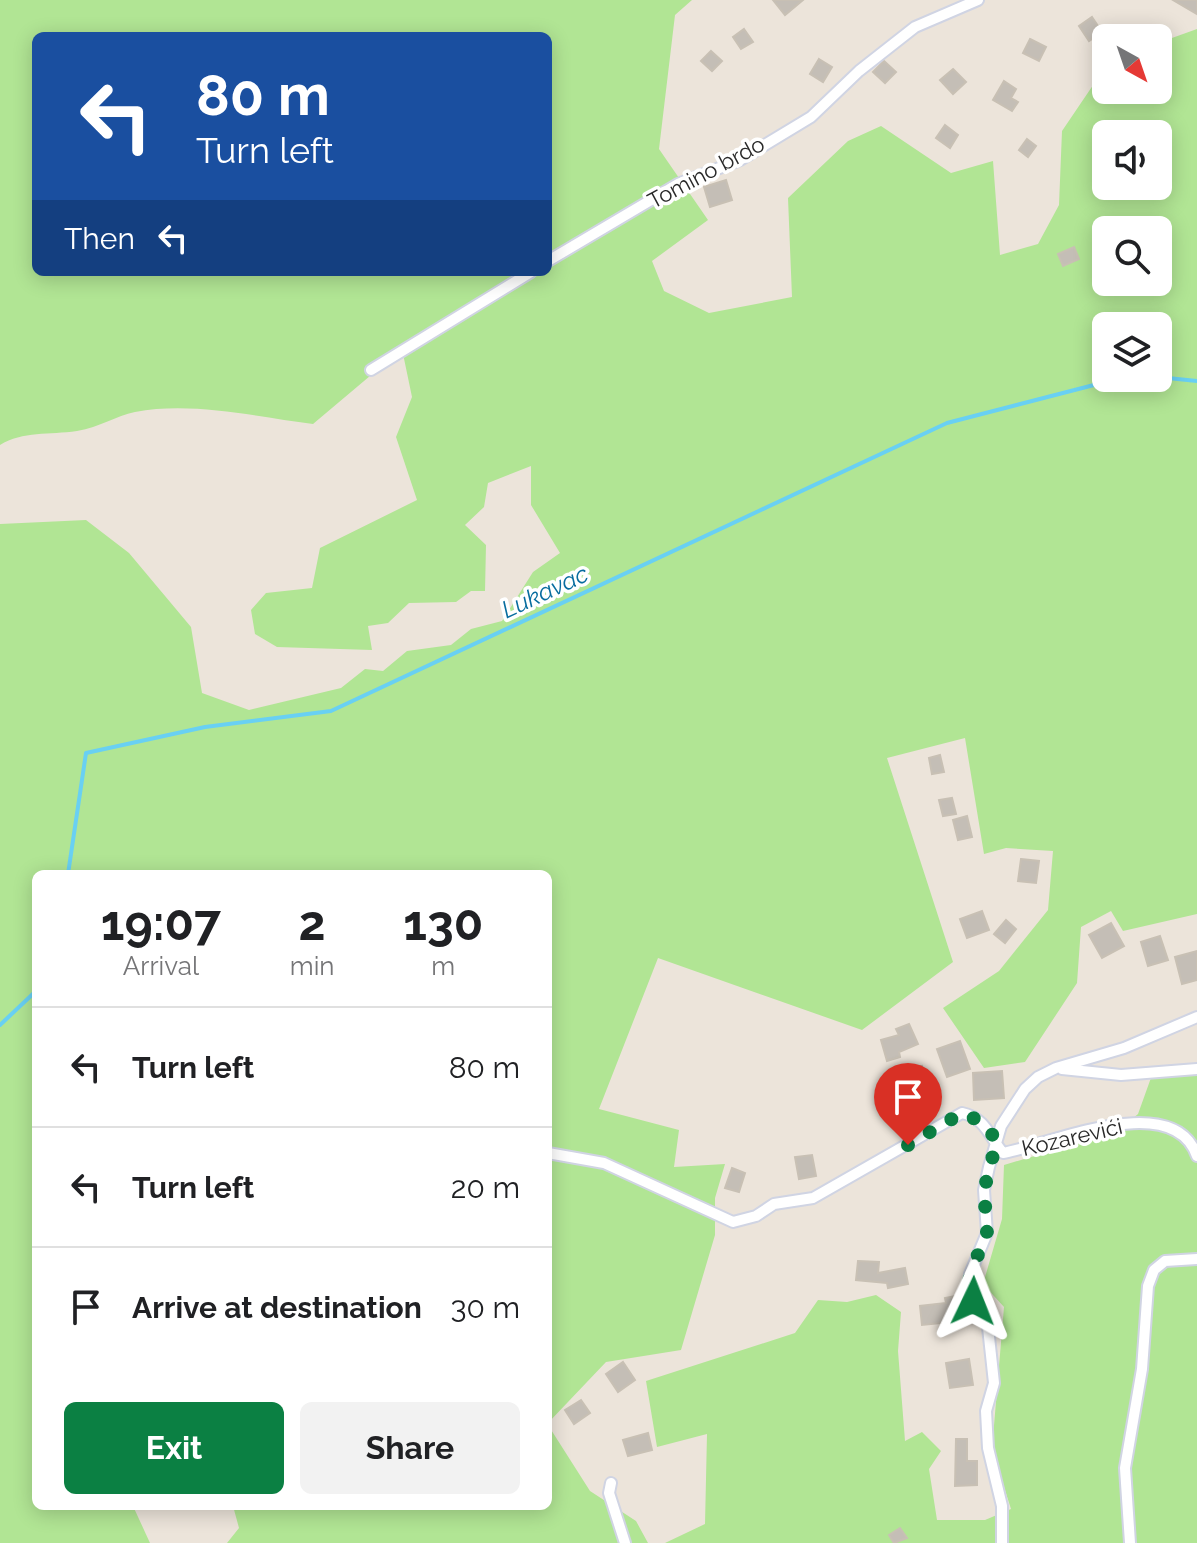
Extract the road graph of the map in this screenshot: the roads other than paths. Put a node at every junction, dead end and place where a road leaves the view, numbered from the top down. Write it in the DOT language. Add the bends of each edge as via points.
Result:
graph roads {
  1 [pos="978,0"];
  2 [pos="961,4"];
  3 [pos="552,259"];
  4 [pos="524,276"];
  5 [pos="371,370"];
  6 [pos="1197,1017"];
  7 [pos="1056,1068"];
  8 [pos="1197,1069"];
  9 [pos="997,1140"];
  10 [pos="552,1154"];
  11 [pos="1197,1156"];
  12 [pos="1197,1259"];
  13 [pos="611,1483"];
  14 [pos="625,1543"];
  15 [pos="1002,1543"];
  16 [pos="1130,1543"];
  1 -- 2 [label="street, Tomino brdo"];
  2 -- 3 [label="street, Tomino brdo" via="915,27 811,117 740,160 678,184"];
  4 -- 5 [label="street"];
  6 -- 7 [label="street, Kozarevići" via="1124,1048"];
  7 -- 8 [label="street" via="1121,1075"];
  7 -- 9 [label="street, Kozarevići" via="1025,1089"];
  9 -- 10 [label="street" via="970,1115 953,1116 813,1198 774,1204 733,1222 604,1163"];
  9 -- 11 [label="street, Kozarevići" via="1003,1153 1056,1137 1150,1121 1182,1136"];
  9 -- 15 [label="street" via="984,1190 987,1233 968,1293 986,1309 994,1383 986,1411 988,1448 1002,1506"];
  12 -- 16 [label="street" via="1165,1261 1154,1270 1148,1286 1142,1369 1125,1468"];
  13 -- 14 [label="street" via="609,1493"];
}
